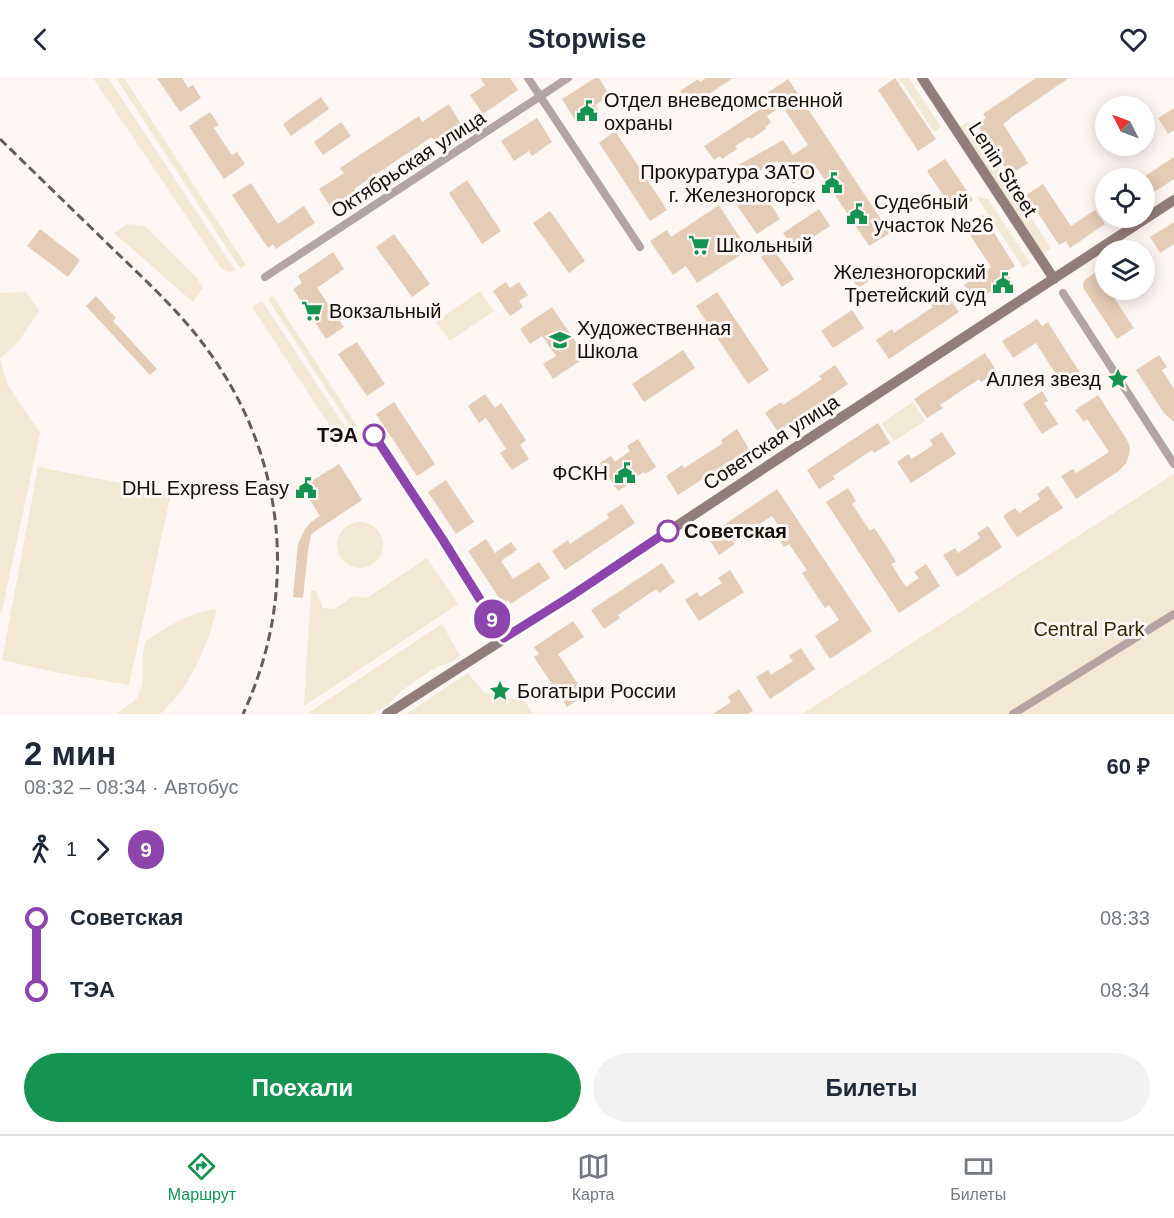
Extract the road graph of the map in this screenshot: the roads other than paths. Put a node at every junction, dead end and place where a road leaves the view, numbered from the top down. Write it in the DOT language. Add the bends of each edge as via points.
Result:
graph roads {
  1 [pos="528,78"];
  2 [pos="568,78"];
  3 [pos="922,78"];
  4 [pos="540,97"];
  5 [pos="1174,200"];
  6 [pos="640,247"];
  7 [pos="265,277"];
  8 [pos="1054,279"];
  9 [pos="1063,293"];
  10 [pos="1173,462"];
  11 [pos="1174,614"];
  12 [pos="387,714"];
  13 [pos="1013,714"];
  1 -- 4 [label="street"];
  2 -- 4 [label="street, Октябрьская улица"];
  3 -- 8 [label="main road, Lenin Street"];
  4 -- 6 [label="street"];
  4 -- 7 [label="street, Октябрьская улица"];
  5 -- 8 [label="main road, Советская улица"];
  8 -- 12 [label="main road, Советская улица"];
  9 -- 10 [label="street"];
  11 -- 13 [label="street"];
}
